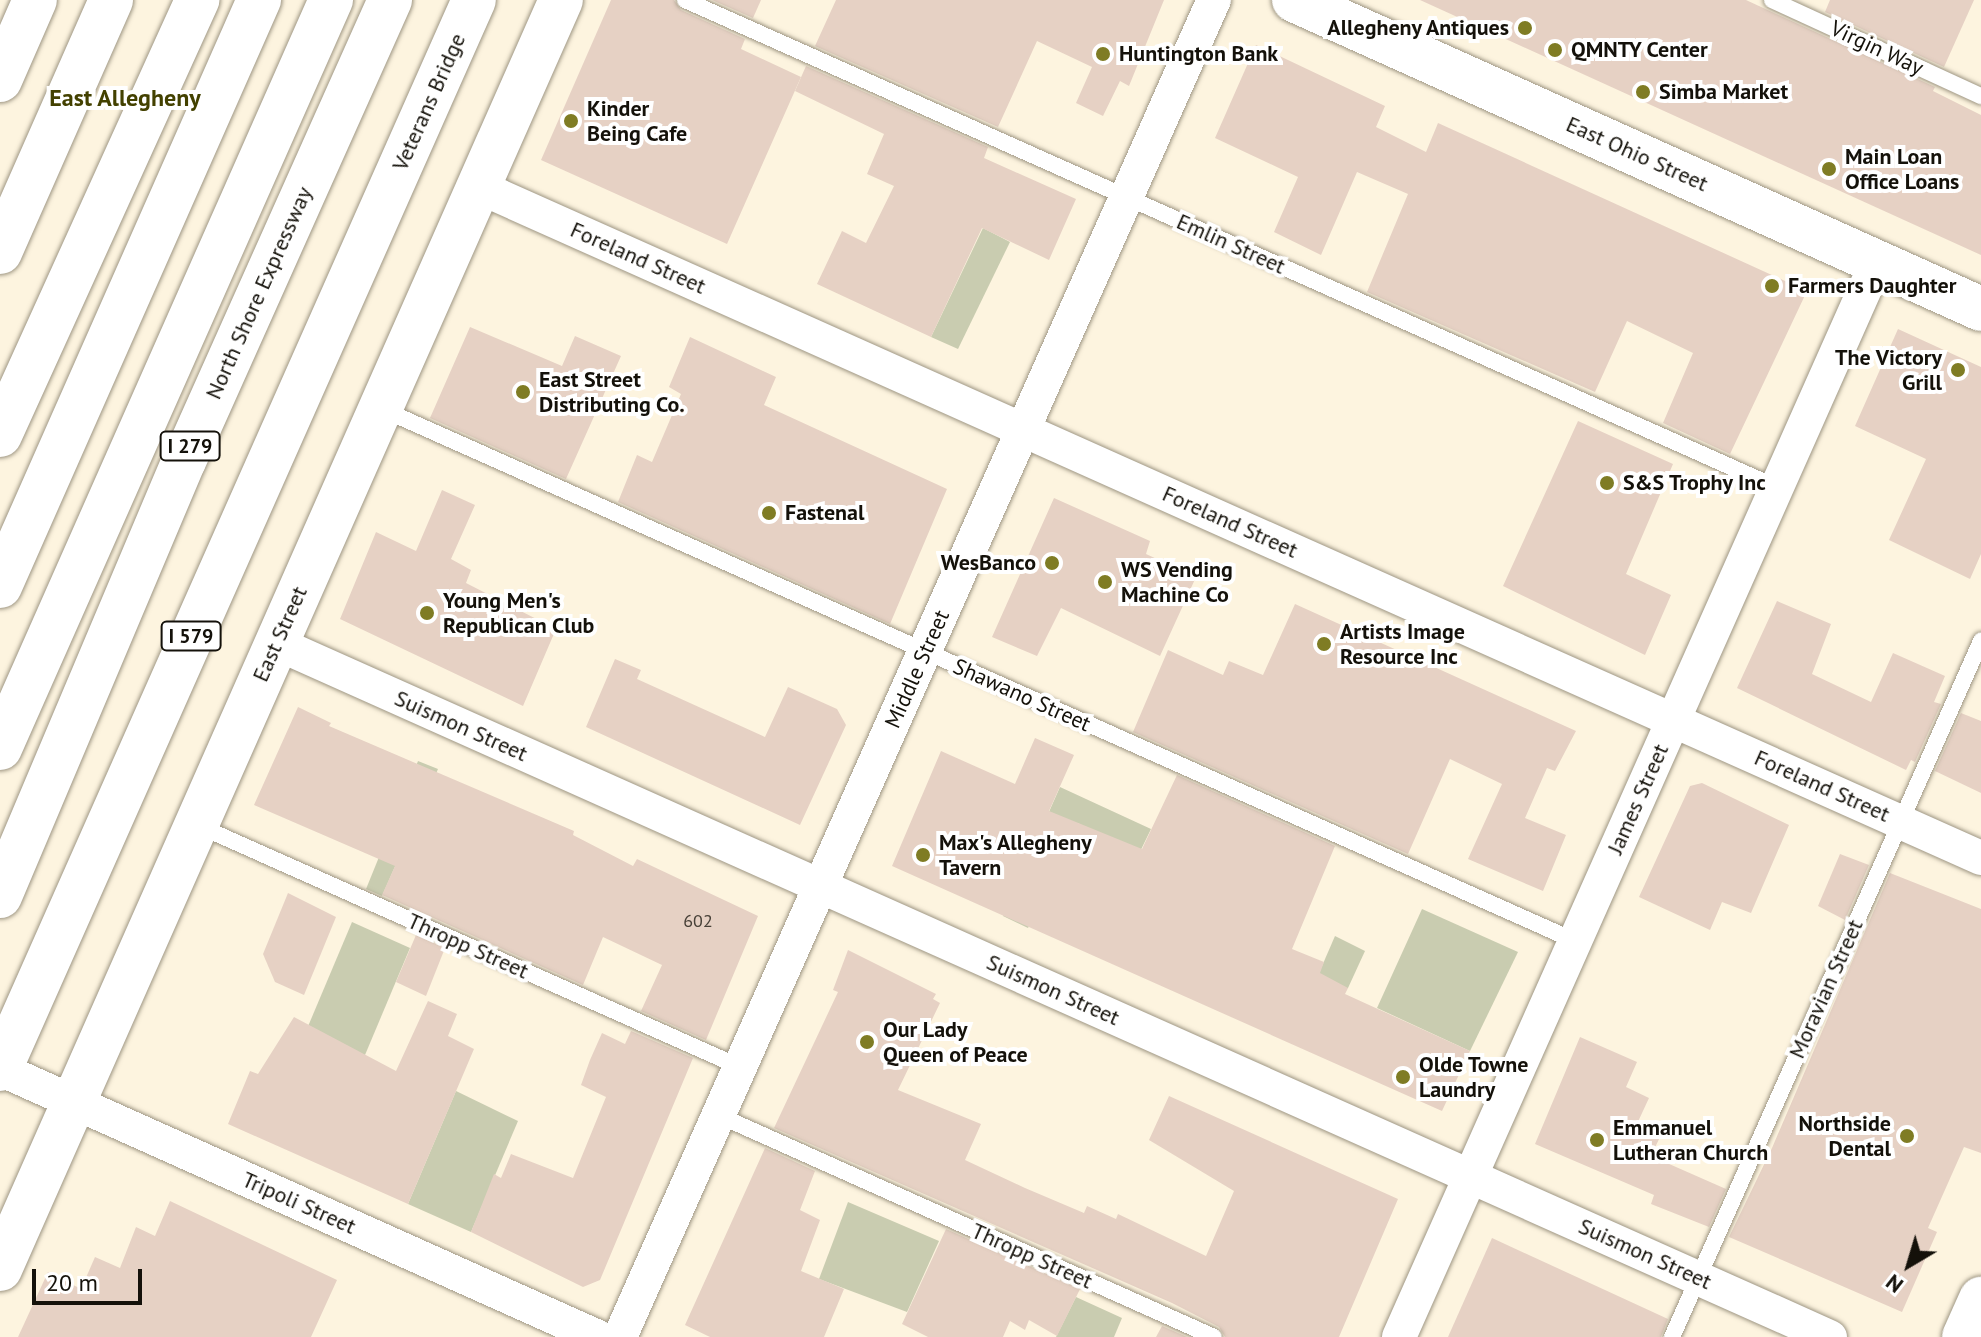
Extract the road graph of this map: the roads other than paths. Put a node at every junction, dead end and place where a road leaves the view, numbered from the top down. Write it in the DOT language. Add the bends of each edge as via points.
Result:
graph roads {
  1 [pos="35,0"];
  2 [pos="111,0"];
  3 [pos="197,0"];
  4 [pos="259,0"];
  5 [pos="331,0"];
  6 [pos="390,0"];
  7 [pos="474,0"];
  8 [pos="561,0"];
  9 [pos="685,0"];
  10 [pos="1214,0"];
  11 [pos="1294,0"];
  12 [pos="1772,0"];
  13 [pos="0,80"];
  14 [pos="1981,96"];
  15 [pos="479,187"];
  16 [pos="1126,197"];
  17 [pos="0,252"];
  18 [pos="1877,262"];
  19 [pos="1981,309"];
  20 [pos="380,408"];
  21 [pos="1023,430"];
  22 [pos="0,435"];
  23 [pos="1776,487"];
  24 [pos="0,586"];
  25 [pos="1981,641"];
  26 [pos="276,643"];
  27 [pos="925,652"];
  28 [pos="1673,720"];
  29 [pos="0,748"];
  30 [pos="1901,821"];
  31 [pos="196,824"];
  32 [pos="1981,858"];
  33 [pos="820,886"];
  34 [pos="0,896"];
  35 [pos="1575,941"];
  36 [pos="740,1067"];
  37 [pos="8,1072"];
  38 [pos="73,1103"];
  39 [pos="718,1115"];
  40 [pos="1470,1177"];
  41 [pos="0,1269"];
  42 [pos="1698,1278"];
  43 [pos="1981,1299"];
  44 [pos="598,1337"];
  45 [pos="620,1337"];
  46 [pos="1214,1337"];
  47 [pos="1399,1337"];
  48 [pos="1672,1337"];
  49 [pos="1830,1337"];
  50 [pos="1964,1337"];
  1 -- 13 [label="main road"];
  2 -- 17 [label="main road"];
  3 -- 22 [label="main road"];
  4 -- 24 [label="main road"];
  5 -- 29 [label="main road"];
  6 -- 34 [label="main road, North Shore Expressway / I 279" via="184,461"];
  7 -- 37 [label="main road, Veterans Bridge / I 579"];
  8 -- 15 [label="main road, East Street"];
  9 -- 16 [label="lane, Emlin Street"];
  10 -- 16 [label="street, Middle Street"];
  11 -- 18 [label="main road, East Ohio Street"];
  12 -- 14 [label="lane, Virgin Way"];
  15 -- 20 [label="main road, East Street"];
  15 -- 21 [label="street, Foreland Street"];
  16 -- 21 [label="street, Middle Street"];
  16 -- 23 [label="lane, Emlin Street"];
  18 -- 19 [label="main road, East Ohio Street"];
  18 -- 23 [label="street, James Street"];
  20 -- 26 [label="main road, East Street"];
  20 -- 27 [label="lane, Shawano Street"];
  21 -- 27 [label="street, Middle Street"];
  21 -- 28 [label="street, Foreland Street"];
  23 -- 28 [label="street, James Street"];
  25 -- 30 [label="lane, Moravian Street"];
  26 -- 31 [label="main road, East Street"];
  26 -- 33 [label="street, Suismon Street"];
  27 -- 33 [label="street, Middle Street"];
  27 -- 35 [label="lane, Shawano Street"];
  28 -- 30 [label="street, Foreland Street"];
  28 -- 35 [label="street, James Street"];
  30 -- 32 [label="street, Foreland Street"];
  30 -- 42 [label="lane, Moravian Street"];
  31 -- 36 [label="lane, Thropp Street"];
  31 -- 38 [label="main road, East Street"];
  33 -- 36 [label="street, Middle Street"];
  33 -- 40 [label="street, Suismon Street"];
  35 -- 40 [label="street, James Street"];
  36 -- 39 [label="street, Middle Street"];
  37 -- 38 [label="street, Tripoli Street"];
  38 -- 41 [label="main road, East Street"];
  38 -- 44 [label="street, Tripoli Street"];
  39 -- 45 [label="street, Middle Street"];
  39 -- 46 [label="lane, Thropp Street"];
  40 -- 42 [label="street, Suismon Street"];
  40 -- 47 [label="street, James Street"];
  42 -- 48 [label="lane, Moravian Street"];
  42 -- 49 [label="street, Suismon Street"];
  43 -- 50 [label="main road"];
}
